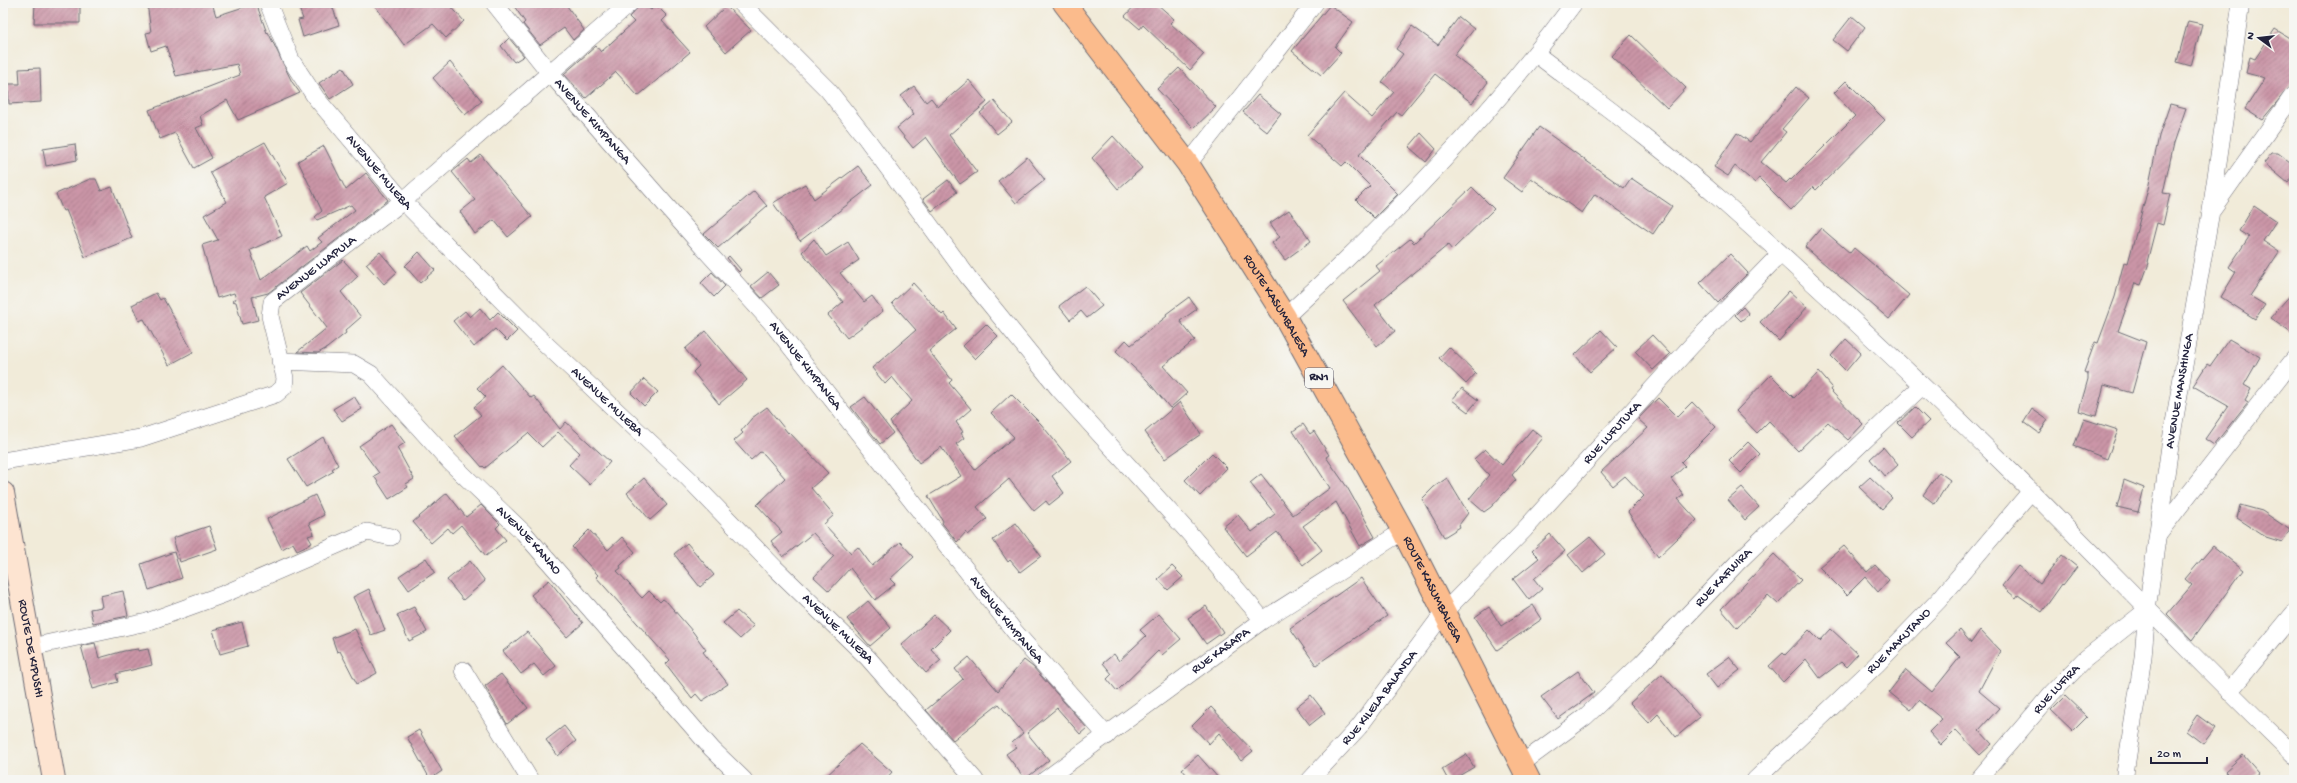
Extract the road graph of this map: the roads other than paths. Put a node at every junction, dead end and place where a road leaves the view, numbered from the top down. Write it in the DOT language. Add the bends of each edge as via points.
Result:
graph roads {
  1 [pos="268,3"];
  2 [pos="494,3"];
  3 [pos="630,3"];
  4 [pos="741,3"];
  5 [pos="1064,3"];
  6 [pos="1315,3"];
  7 [pos="1574,3"];
  8 [pos="2241,3"];
  9 [pos="1536,54"];
  10 [pos="549,72"];
  11 [pos="2294,94"];
  12 [pos="1188,164"];
  13 [pos="403,200"];
  14 [pos="2211,211"];
  15 [pos="1780,254"];
  16 [pos="1285,317"];
  17 [pos="2294,359"];
  18 [pos="280,361"];
  19 [pos="1922,386"];
  20 [pos="3,461"];
  21 [pos="2031,491"];
  22 [pos="3,493"];
  23 [pos="1403,531"];
  24 [pos="2158,534"];
  25 [pos="390,537"];
  26 [pos="2147,610"];
  27 [pos="1444,612"];
  28 [pos="2294,613"];
  29 [pos="1263,620"];
  30 [pos="31,647"];
  31 [pos="463,670"];
  32 [pos="2229,692"];
  33 [pos="1107,736"];
  34 [pos="2294,755"];
  35 [pos="1525,772"];
  36 [pos="54,780"];
  37 [pos="530,780"];
  38 [pos="744,780"];
  39 [pos="974,780"];
  40 [pos="1045,780"];
  41 [pos="1310,780"];
  42 [pos="1755,780"];
  43 [pos="1978,780"];
  44 [pos="2124,780"];
  1 -- 13 [label="street, AVENUE MULEBA" via="292,60 316,98"];
  2 -- 10 [label="street, AVENUE KIMPANGA"];
  3 -- 10 [label="street, AVENUE LUAPULA"];
  4 -- 29 [label="street" via="828,90 968,277 1059,390 1189,533"];
  5 -- 12 [label="highway, ROUTE KASUMBALESA / RN1"];
  6 -- 12 [label="street"];
  7 -- 9 [label="street"];
  8 -- 14 [label="street, AVENUE MANSHINGA"];
  9 -- 15 [label="street" via="1658,147"];
  9 -- 16 [label="street" via="1417,190 1337,270"];
  10 -- 13 [label="street, AVENUE LUAPULA"];
  10 -- 33 [label="street, AVENUE KIMPANGA" via="698,243 771,322 1015,632"];
  11 -- 14 [label="street"];
  12 -- 16 [label="highway, ROUTE KASUMBALESA / RN1"];
  13 -- 18 [label="street, AVENUE LUAPULA" via="272,302 270,316"];
  13 -- 39 [label="street, AVENUE MULEBA" via="536,335 688,478 775,568 868,658"];
  14 -- 24 [label="street, AVENUE MANSHINGA" via="2182,370"];
  15 -- 19 [label="street"];
  15 -- 27 [label="street, RUE LUFUTUKA" via="1692,345 1524,530"];
  16 -- 23 [label="highway, ROUTE KASUMBALESA / RN1"];
  17 -- 24 [label="street"];
  18 -- 20 [label="street, AVENUE LUAPULA" via="285,378 284,387 276,394 141,438"];
  18 -- 38 [label="street, AVENUE KANAO" via="354,364 371,374 450,462 524,533 712,749"];
  19 -- 21 [label="street"];
  19 -- 35 [label="street, RUE KAFWIRA" via="1738,562 1641,664"];
  21 -- 26 [label="street"];
  21 -- 42 [label="street, RUE MAKUTANO" via="1939,600 1878,664"];
  22 -- 30 [label="main road, ROUTE DE KIPUSHI"];
  23 -- 27 [label="highway, ROUTE KASUMBALESA / RN1"];
  23 -- 29 [label="street, RUE KASAPA"];
  24 -- 26 [label="street, AVENUE MANSHINGA"];
  25 -- 30 [label="street" via="367,532 224,594 147,622"];
  26 -- 32 [label="street"];
  26 -- 43 [label="street, RUE LUFIRA" via="2084,660 2052,693"];
  26 -- 44 [label="street, AVENUE MANSHINGA" via="2143,657"];
  27 -- 35 [label="highway, ROUTE KASUMBALESA / RN1"];
  27 -- 41 [label="street, RUE KILELA BALANDA" via="1359,726"];
  28 -- 32 [label="street"];
  29 -- 33 [label="street, RUE KASAPA"];
  30 -- 36 [label="main road, ROUTE DE KIPUSHI"];
  31 -- 37 [label="street"];
  32 -- 34 [label="street"];
  33 -- 40 [label="street, RUE KASAPA"];
}
